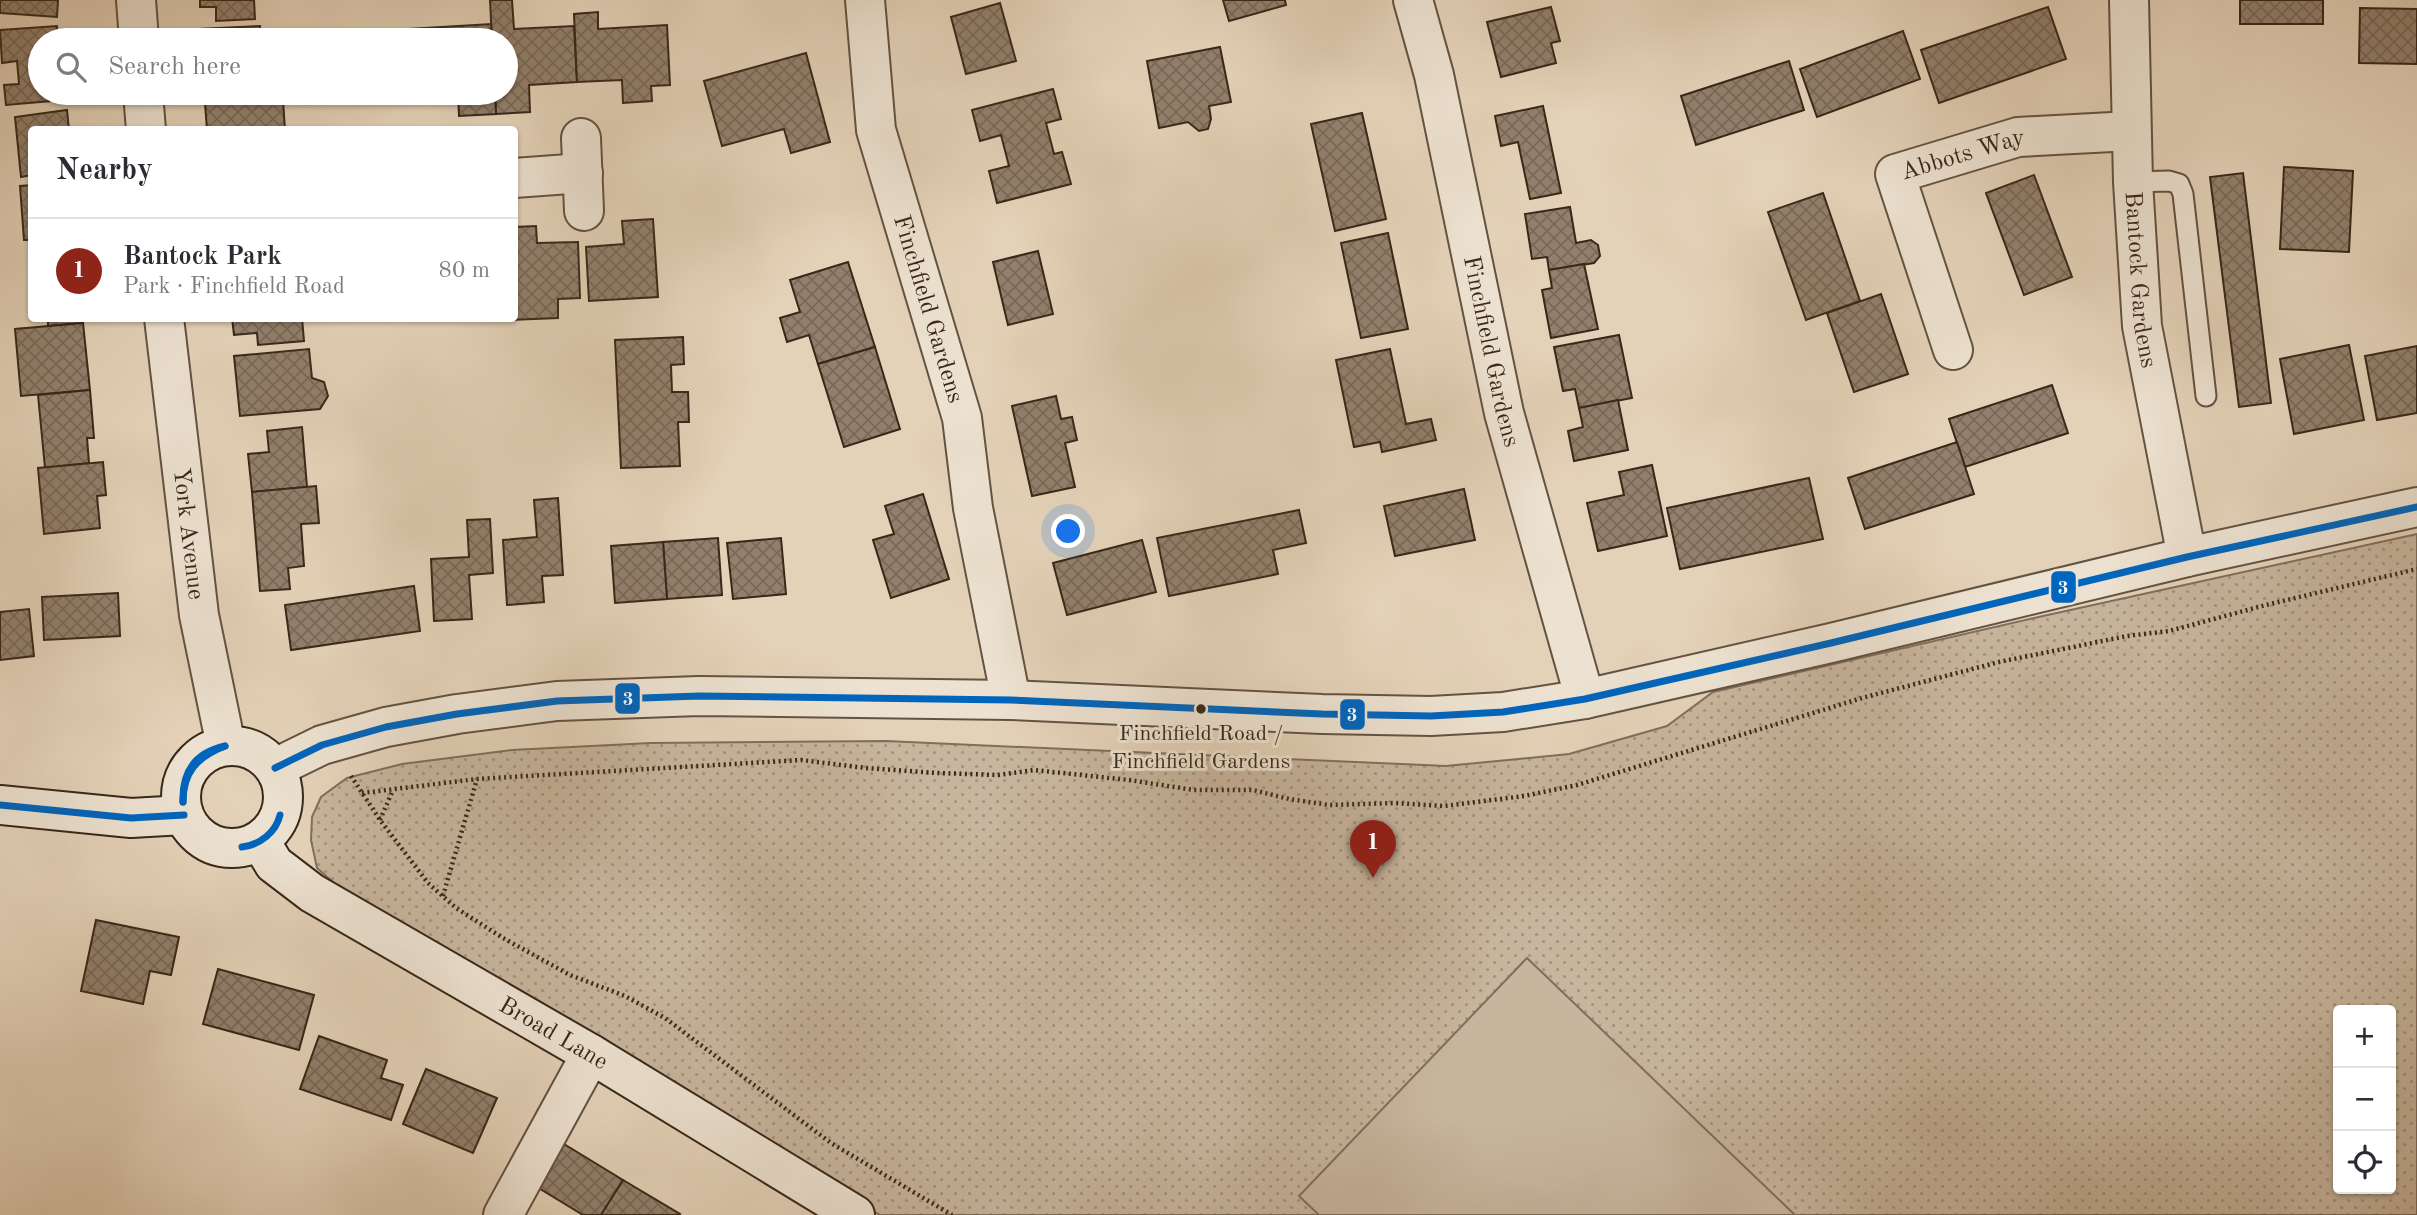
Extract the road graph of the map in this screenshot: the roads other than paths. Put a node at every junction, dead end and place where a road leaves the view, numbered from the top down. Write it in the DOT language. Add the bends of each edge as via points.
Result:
graph roads {
  1 [pos="136,0"];
  2 [pos="865,0"];
  3 [pos="1413,0"];
  4 [pos="2129,0"];
  5 [pos="138,28"];
  6 [pos="144,105"];
  7 [pos="146,126"];
  8 [pos="2132,131"];
  9 [pos="518,177"];
  10 [pos="2133,182"];
  11 [pos="584,211"];
  12 [pos="164,322"];
  13 [pos="1953,351"];
  14 [pos="2206,396"];
  15 [pos="2417,507"];
  16 [pos="2186,557"];
  17 [pos="1585,699"];
  18 [pos="1011,700"];
  19 [pos="226,746"];
  20 [pos="275,768"];
  21 [pos="0,805"];
  22 [pos="184,815"];
  23 [pos="260,841"];
  24 [pos="591,1054"];
  25 [pos="503,1215"];
  26 [pos="855,1215"];
  1 -- 5 [label="street"];
  2 -- 18 [label="street, Finchfield Gardens" via="876,130 962,418 973,508"];
  3 -- 17 [label="street, Finchfield Gardens" via="1434,75 1504,414"];
  4 -- 8 [label="street, Bantock Gardens"];
  6 -- 7 [label="street"];
  8 -- 10 [label="street, Bantock Gardens"];
  8 -- 13 [label="street, Abbots Way" via="2018,137 1895,174"];
  9 -- 11 [label="street" via="582,156"];
  10 -- 14 [label="lane" via="2169,181 2179,184 2183,194"];
  10 -- 16 [label="street, Bantock Gardens" via="2142,326"];
  12 -- 19 [label="street, York Avenue" via="199,615"];
  15 -- 16 [label="street"];
  16 -- 17 [label="street"];
  17 -- 18 [label="street" via="1503,712 1431,716"];
  18 -- 20 [label="street" via="699,696 557,701 386,727 322,745"];
  19 -- 20 [label="street" via="254,750"];
  19 -- 22 [label="street" via="205,754 188,770 182,785"];
  20 -- 23 [label="street" via="285,799 273,830"];
  21 -- 22 [label="street" via="131,818"];
  22 -- 23 [label="street" via="191,829 216,846 231,849"];
  23 -- 24 [label="street, Broad Lane" via="274,864 312,893"];
  24 -- 25 [label="street"];
  24 -- 26 [label="street, Broad Lane"];
}
